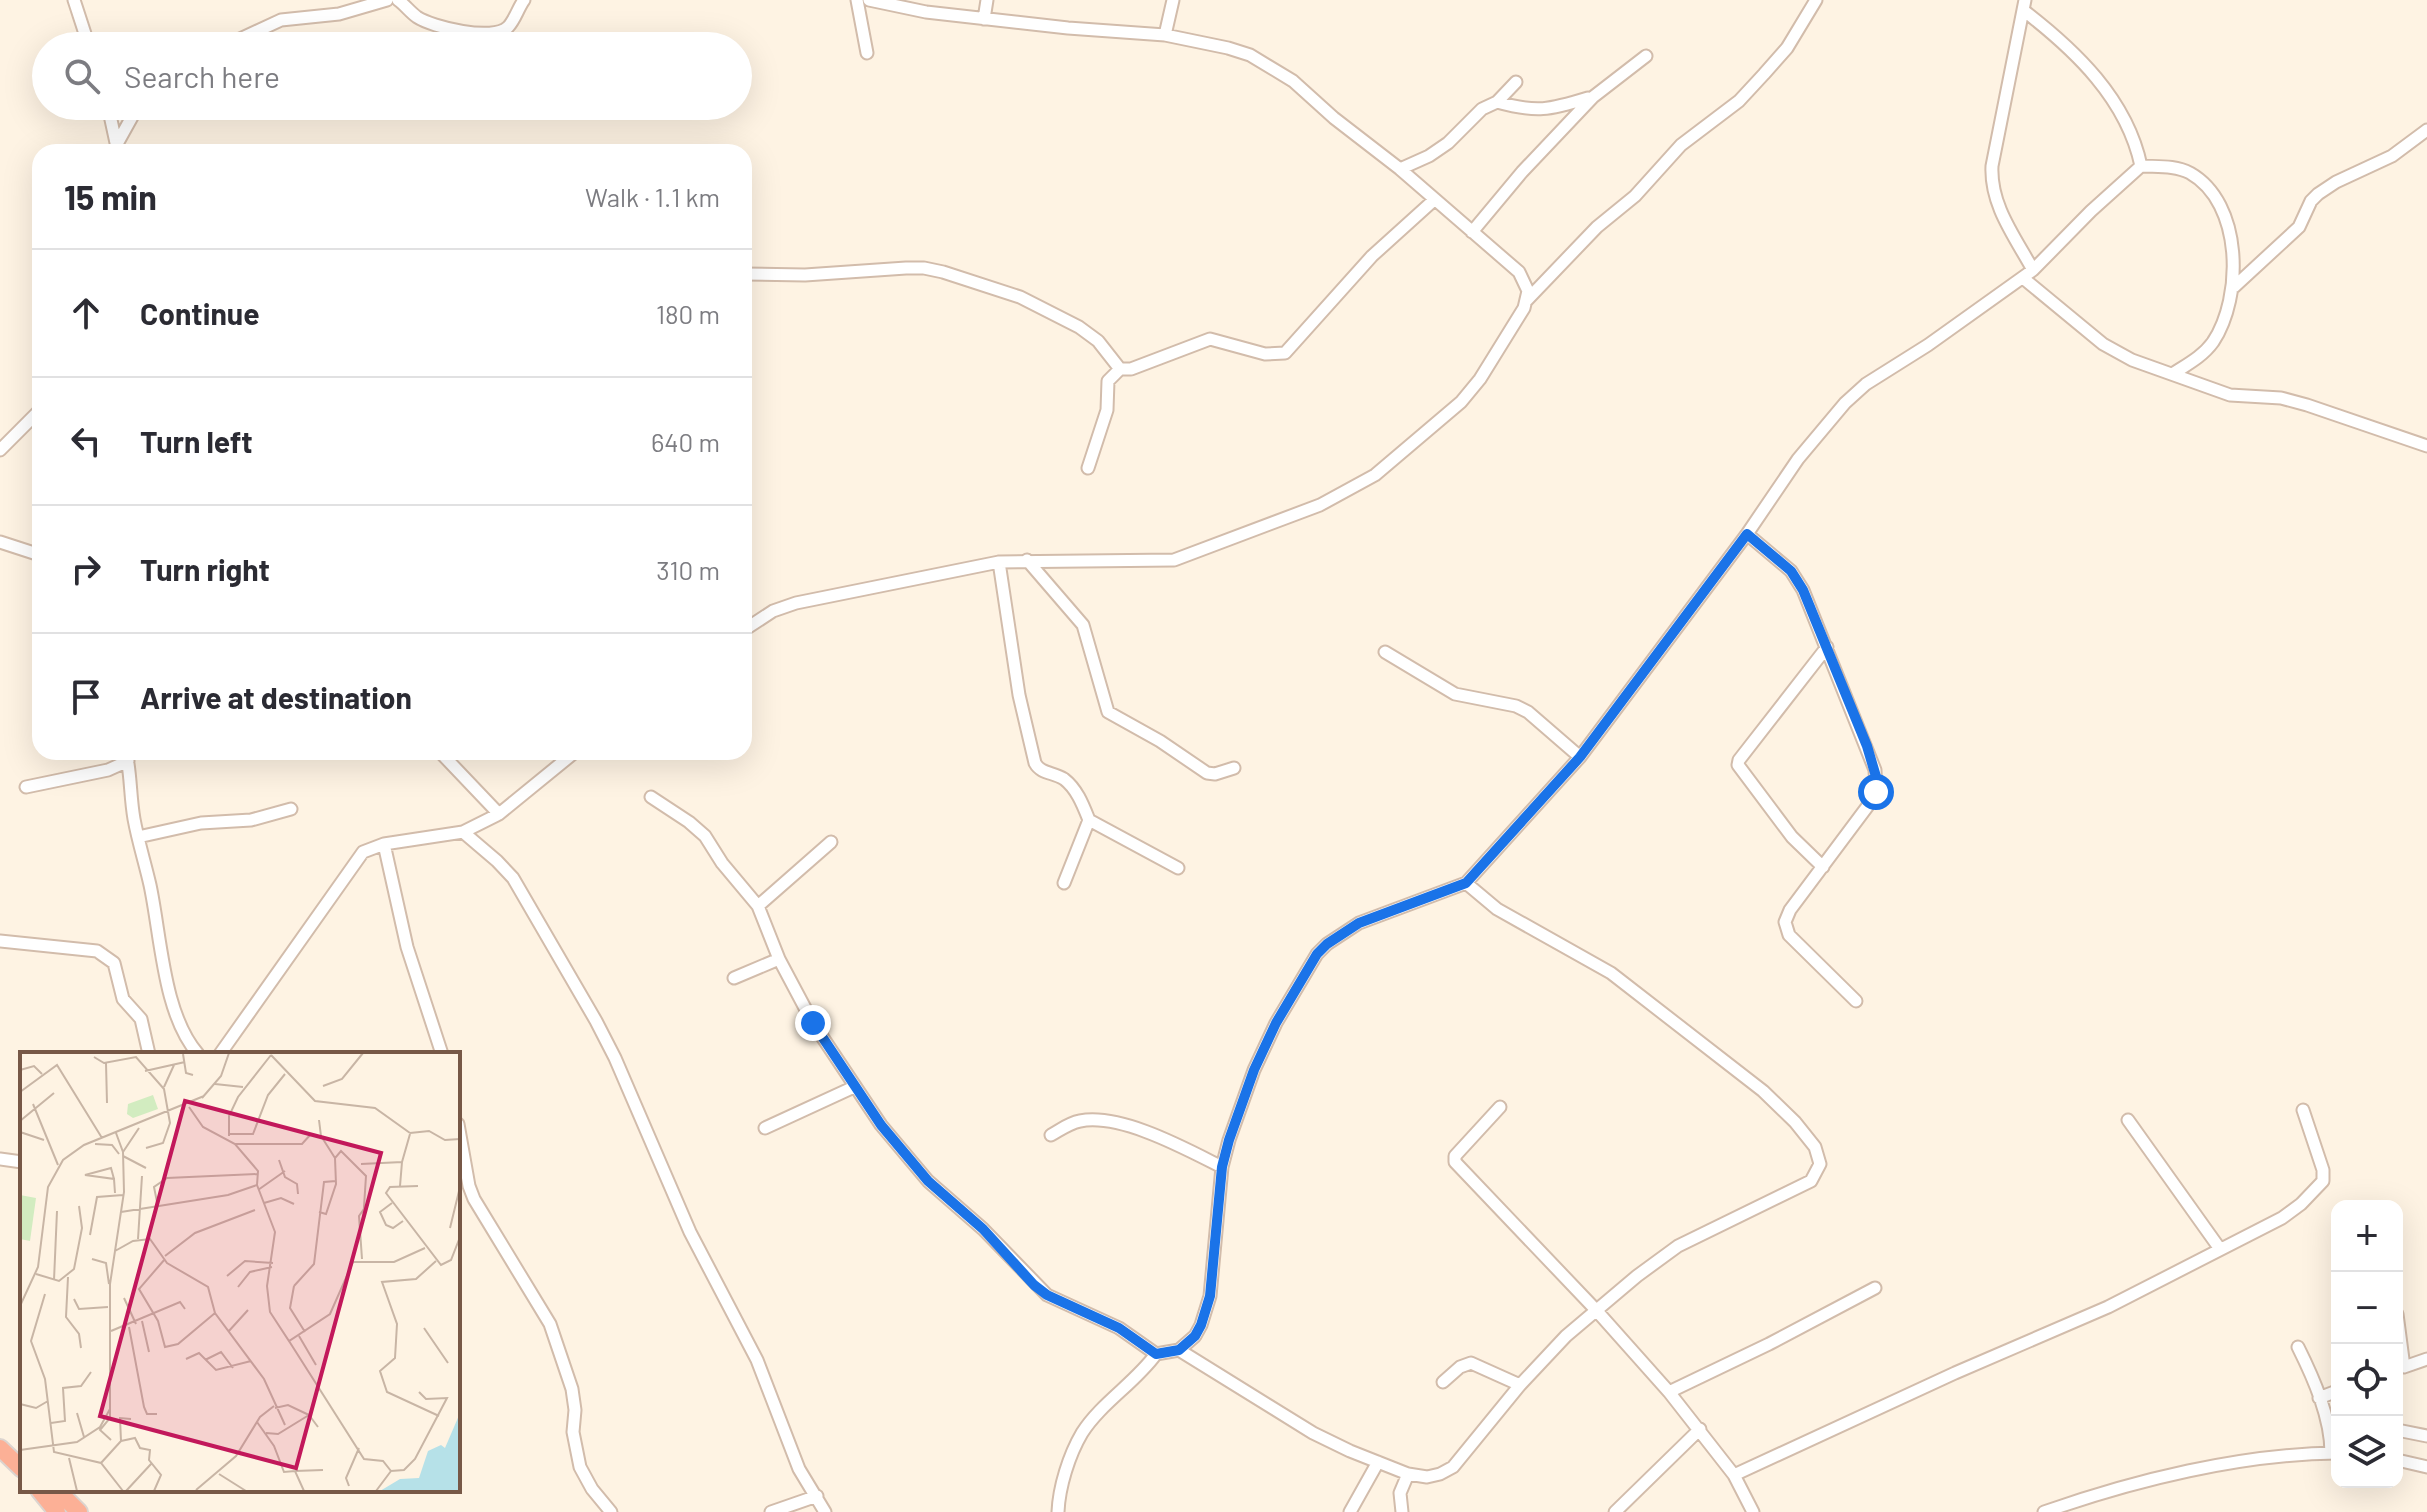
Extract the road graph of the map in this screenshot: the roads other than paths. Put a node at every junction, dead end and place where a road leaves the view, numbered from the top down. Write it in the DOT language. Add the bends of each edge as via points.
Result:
graph roads {
  1 [pos="74,0"];
  2 [pos="387,0"];
  3 [pos="402,0"];
  4 [pos="524,0"];
  5 [pos="857,0"];
  6 [pos="869,0"];
  7 [pos="987,0"];
  8 [pos="1173,0"];
  9 [pos="1816,0"];
  10 [pos="2024,5"];
  11 [pos="984,19"];
  12 [pos="84,32"];
  13 [pos="255,32"];
  14 [pos="473,32"];
  15 [pos="497,32"];
  16 [pos="1165,35"];
  17 [pos="867,53"];
  18 [pos="1646,56"];
  19 [pos="1516,82"];
  20 [pos="1593,97"];
  21 [pos="1497,102"];
  22 [pos="111,120"];
  23 [pos="131,120"];
  24 [pos="2427,130"];
  25 [pos="117,144"];
  26 [pos="119,144"];
  27 [pos="2141,166"];
  28 [pos="1400,169"];
  29 [pos="1434,200"];
  30 [pos="1472,232"];
  31 [pos="752,274"];
  32 [pos="2028,274"];
  33 [pos="2234,287"];
  34 [pos="1527,300"];
  35 [pos="1120,369"];
  36 [pos="2174,373"];
  37 [pos="32,418"];
  38 [pos="2427,446"];
  39 [pos="0,450"];
  40 [pos="1088,468"];
  41 [pos="1747,534"];
  42 [pos="0,542"];
  43 [pos="32,552"];
  44 [pos="1027,560"];
  45 [pos="999,562"];
  46 [pos="752,625"];
  47 [pos="1827,647"];
  48 [pos="1385,652"];
  49 [pos="1580,757"];
  50 [pos="122,760"];
  51 [pos="128,760"];
  52 [pos="448,760"];
  53 [pos="565,760"];
  54 [pos="1234,768"];
  55 [pos="26,787"];
  56 [pos="651,797"];
  57 [pos="291,809"];
  58 [pos="499,814"];
  59 [pos="1089,820"];
  60 [pos="463,832"];
  61 [pos="138,837"];
  62 [pos="831,842"];
  63 [pos="384,844"];
  64 [pos="1823,867"];
  65 [pos="1178,868"];
  66 [pos="1064,883"];
  67 [pos="1466,883"];
  68 [pos="758,906"];
  69 [pos="0,941"];
  70 [pos="779,959"];
  71 [pos="734,978"];
  72 [pos="1856,1001"];
  73 [pos="149,1052"];
  74 [pos="197,1052"];
  75 [pos="221,1052"];
  76 [pos="441,1052"];
  77 [pos="854,1087"];
  78 [pos="1500,1107"];
  79 [pos="2303,1110"];
  80 [pos="2128,1120"];
  81 [pos="765,1128"];
  82 [pos="460,1135"];
  83 [pos="1051,1135"];
  84 [pos="0,1159"];
  85 [pos="20,1162"];
  86 [pos="1222,1167"];
  87 [pos="2220,1249"];
  88 [pos="1875,1288"];
  89 [pos="1596,1310"];
  90 [pos="2298,1347"];
  91 [pos="1179,1350"];
  92 [pos="1156,1354"];
  93 [pos="2427,1359"];
  94 [pos="2403,1367"];
  95 [pos="1443,1382"];
  96 [pos="1520,1385"];
  97 [pos="1669,1392"];
  98 [pos="2331,1393"];
  99 [pos="2319,1398"];
  100 [pos="1700,1429"];
  101 [pos="2403,1431"];
  102 [pos="0,1436"];
  103 [pos="2427,1436"];
  104 [pos="2331,1442"];
  105 [pos="0,1448"];
  106 [pos="2331,1453"];
  107 [pos="20,1454"];
  108 [pos="2403,1461"];
  109 [pos="1378,1462"];
  110 [pos="20,1467"];
  111 [pos="2427,1467"];
  112 [pos="1408,1474"];
  113 [pos="1734,1475"];
  114 [pos="41,1492"];
  115 [pos="59,1492"];
  116 [pos="817,1496"];
  117 [pos="57,1512"];
  118 [pos="79,1512"];
  119 [pos="611,1512"];
  120 [pos="771,1512"];
  121 [pos="825,1512"];
  122 [pos="1058,1512"];
  123 [pos="1350,1512"];
  124 [pos="1402,1512"];
  125 [pos="1615,1512"];
  126 [pos="1753,1512"];
  127 [pos="2044,1512"];
  1 -- 12 [label="street"];
  2 -- 13 [label="street" via="339,14 281,20"];
  3 -- 14 [label="street" via="418,18"];
  4 -- 15 [label="street" via="508,28"];
  5 -- 17 [label="street"];
  6 -- 11 [label="street"];
  7 -- 11 [label="street"];
  8 -- 16 [label="street"];
  9 -- 34 [label="street" via="1787,48 1747,92 1681,145"];
  10 -- 27 [label="street" via="2100,81 2128,129"];
  10 -- 32 [label="street" via="1991,184"];
  11 -- 16 [label="street"];
  16 -- 28 [label="street" via="1262,61"];
  18 -- 20 [label="street"];
  19 -- 21 [label="street"];
  20 -- 21 [label="street" via="1543,110"];
  20 -- 30 [label="street"];
  21 -- 28 [label="street" via="1482,109 1438,151"];
  22 -- 25 [label="street"];
  23 -- 26 [label="street"];
  24 -- 33 [label="street" via="2392,156 2318,194 2299,227"];
  27 -- 32 [label="street"];
  27 -- 33 [label="street" via="2189,173 2214,198 2230,236"];
  28 -- 29 [label="street"];
  29 -- 30 [label="street"];
  29 -- 35 [label="street" via="1372,256 1285,353 1265,354 1210,339"];
  30 -- 34 [label="street" via="1519,272"];
  31 -- 35 [label="street" via="906,268 943,272 1020,297 1079,327"];
  32 -- 36 [label="street" via="2103,344"];
  32 -- 41 [label="street" via="1855,393 1798,459"];
  33 -- 36 [label="street" via="2213,342"];
  34 -- 44 [label="street" via="1461,402 1355,487 1289,518 1174,560"];
  35 -- 40 [label="street" via="1108,381 1107,410"];
  36 -- 38 [label="street" via="2230,395 2307,405"];
  37 -- 39 [label="street"];
  41 -- 47 [label="street" via="1791,571"];
  41 -- 49 [label="street"];
  42 -- 43 [label="street"];
  44 -- 45 [label="street"];
  44 -- 54 [label="street" via="1083,625 1108,712 1207,773"];
  45 -- 46 [label="street" via="796,603"];
  45 -- 59 [label="street" via="1035,763 1073,787"];
  47 -- 64 [label="street" via="1877,780 1870,803"];
  47 -- 64 [label="street" via="1738,765 1792,837"];
  48 -- 49 [label="street" via="1455,694 1528,712"];
  49 -- 67 [label="street"];
  50 -- 55 [label="street" via="108,770"];
  51 -- 61 [label="street"];
  52 -- 58 [label="street"];
  53 -- 58 [label="street"];
  56 -- 68 [label="street" via="705,836"];
  57 -- 61 [label="street" via="243,822 201,823"];
  58 -- 60 [label="street"];
  59 -- 65 [label="street"];
  59 -- 66 [label="street"];
  60 -- 63 [label="street"];
  60 -- 116 [label="street" via="513,878 596,1021 690,1232 757,1360 799,1469"];
  61 -- 74 [label="street" via="171,996 182,1030"];
  62 -- 68 [label="street"];
  63 -- 75 [label="street" via="363,852"];
  63 -- 76 [label="street" via="407,947"];
  64 -- 72 [label="street" via="1790,910 1785,927"];
  67 -- 86 [label="street" via="1359,923 1317,954 1254,1070"];
  67 -- 89 [label="street" via="1497,909 1630,987 1763,1091 1815,1147 1820,1164 1811,1181 1678,1246"];
  68 -- 70 [label="street"];
  69 -- 73 [label="street" via="97,951 110,958 123,999 141,1019"];
  70 -- 71 [label="street"];
  70 -- 77 [label="street"];
  77 -- 81 [label="street"];
  77 -- 92 [label="street" via="928,1181 983,1229 1034,1285 1119,1328"];
  78 -- 89 [label="street" via="1455,1162"];
  79 -- 87 [label="street" via="2323,1181 2282,1218"];
  80 -- 87 [label="street"];
  82 -- 119 [label="street" via="474,1199 550,1324 572,1389 580,1467"];
  83 -- 86 [label="street" via="1080,1121 1119,1125"];
  84 -- 85 [label="street"];
  86 -- 91 [label="street" via="1210,1296 1195,1336"];
  87 -- 113 [label="street" via="2108,1307"];
  88 -- 97 [label="street"];
  89 -- 96 [label="street"];
  89 -- 97 [label="street"];
  90 -- 99 [label="street"];
  91 -- 92 [label="street"];
  91 -- 109 [label="street" via="1313,1433"];
  92 -- 122 [label="street" via="1083,1433 1065,1476"];
  93 -- 94 [label="street"];
  95 -- 96 [label="street" via="1471,1363"];
  96 -- 112 [label="street" via="1453,1467 1427,1477"];
  97 -- 100 [label="street"];
  98 -- 99 [label="street"];
  99 -- 104 [label="street"];
  100 -- 113 [label="street"];
  100 -- 125 [label="street"];
  101 -- 103 [label="street"];
  102 -- 107 [label="highway"];
  105 -- 110 [label="highway"];
  106 -- 127 [label="street" via="2216,1466"];
  108 -- 111 [label="street"];
  109 -- 112 [label="street"];
  109 -- 123 [label="street"];
  112 -- 124 [label="street" via="1400,1493"];
  113 -- 126 [label="street"];
  114 -- 117 [label="highway"];
  115 -- 118 [label="highway"];
  116 -- 120 [label="street"];
  116 -- 121 [label="street"];
}
